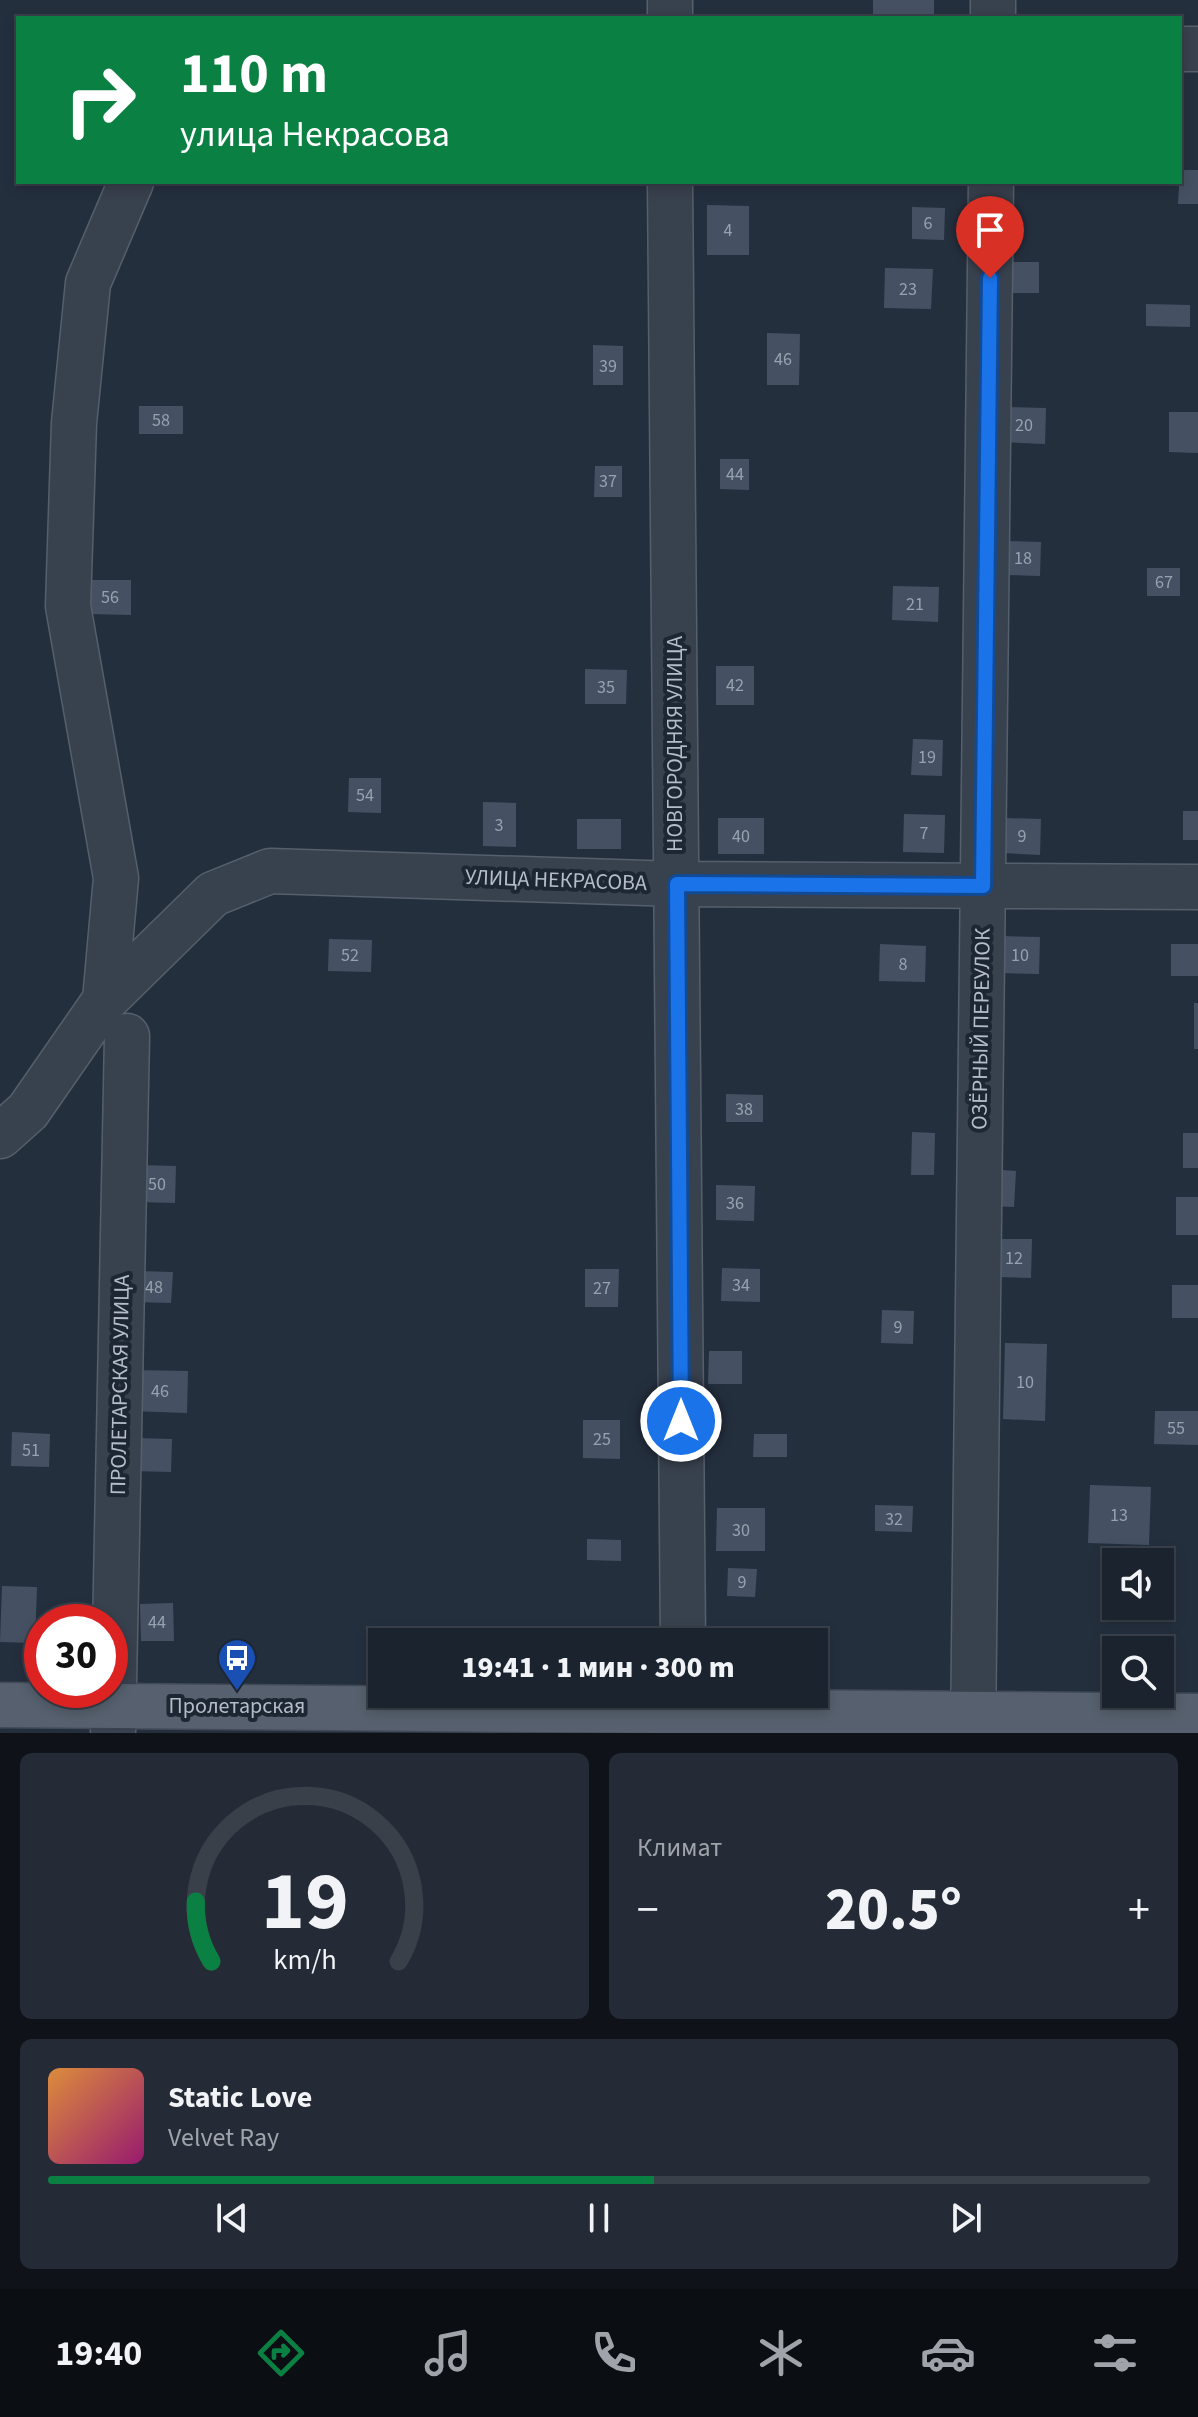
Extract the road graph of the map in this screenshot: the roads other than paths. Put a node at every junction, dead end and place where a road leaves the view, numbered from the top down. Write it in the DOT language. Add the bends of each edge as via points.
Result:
graph roads {
  1 [pos="130,184"];
  2 [pos="670,184"];
  3 [pos="991,184"];
  4 [pos="677,884"];
  5 [pos="983,886"];
  6 [pos="1198,887"];
  7 [pos="105,1000"];
  8 [pos="127,1036"];
  9 [pos="0,1136"];
  10 [pos="683,1628"];
  11 [pos="0,1705"];
  12 [pos="684,1713"];
  13 [pos="1198,1716"];
  14 [pos="113,1720"];
  15 [pos="973,1724"];
  1 -- 7 [label="street" via="88,283 74,423 68,606 116,878"];
  2 -- 4 [label="street, НОВГОРОДНЯЯ УЛИЦА"];
  3 -- 5 [label="street, ОЗЁРНЫЙ ПЕРЕУЛОК"];
  4 -- 5 [label="street, УЛИЦА НЕКРАСОВА"];
  4 -- 7 [label="street, УЛИЦА НЕКРАСОВА" via="270,871 213,894"];
  4 -- 10 [label="street, НОВГОРОДНЯЯ УЛИЦА"];
  5 -- 6 [label="street, УЛИЦА НЕКРАСОВА"];
  5 -- 15 [label="street, ОЗЁРНЫЙ ПЕРЕУЛОК"];
  7 -- 9 [label="street, УЛИЦА НЕКРАСОВА" via="28,1111"];
  8 -- 14 [label="street, ПРОЛЕТАРСКАЯ УЛИЦА"];
  11 -- 14 [label="main road"];
  12 -- 14 [label="main road"];
  12 -- 15 [label="main road"];
  13 -- 15 [label="main road"];
}
